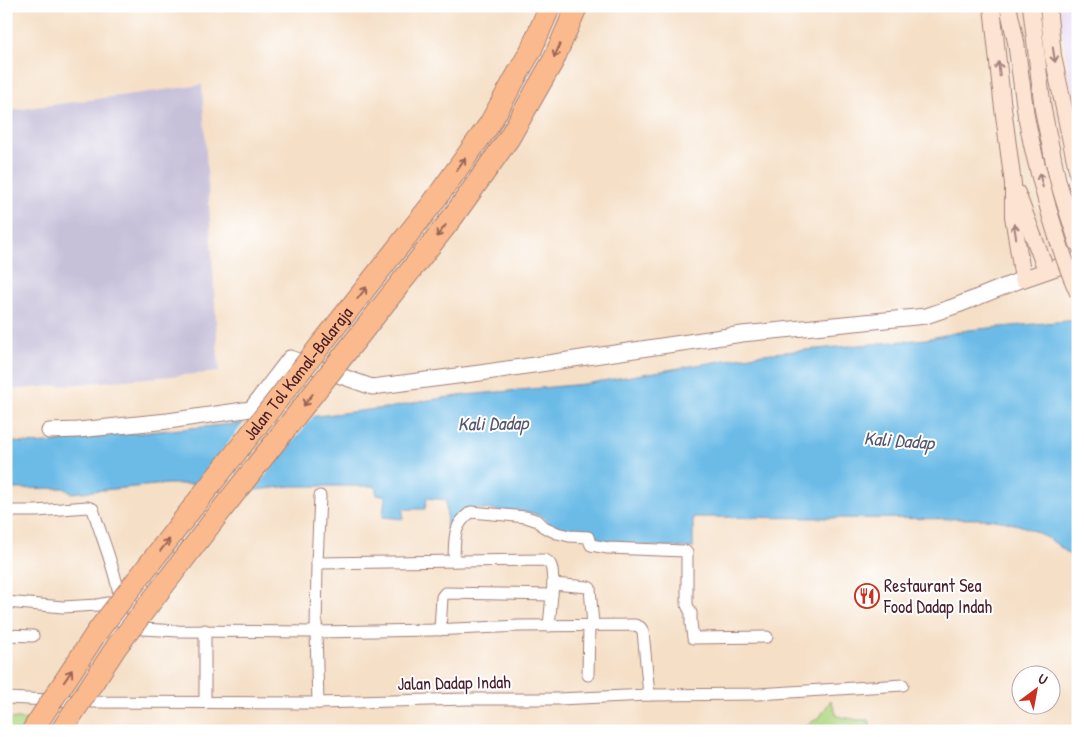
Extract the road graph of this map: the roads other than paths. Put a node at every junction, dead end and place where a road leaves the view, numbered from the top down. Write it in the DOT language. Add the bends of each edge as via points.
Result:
graph roads {
  1 [pos="550,6"];
  2 [pos="577,6"];
  3 [pos="992,6"];
  4 [pos="1008,6"];
  5 [pos="1031,6"];
  6 [pos="1048,6"];
  7 [pos="1078,175"];
  8 [pos="1013,184"];
  9 [pos="1078,244"];
  10 [pos="1078,260"];
  11 [pos="1046,270"];
  12 [pos="1024,279"];
  13 [pos="1078,292"];
  14 [pos="49,431"];
  15 [pos="320,496"];
  16 [pos="6,511"];
  17 [pos="454,561"];
  18 [pos="317,564"];
  19 [pos="552,589"];
  20 [pos="121,600"];
  21 [pos="6,602"];
  22 [pos="591,625"];
  23 [pos="549,626"];
  24 [pos="205,630"];
  25 [pos="440,630"];
  26 [pos="316,632"];
  27 [pos="6,635"];
  28 [pos="33,636"];
  29 [pos="767,637"];
  30 [pos="588,675"];
  31 [pos="903,685"];
  32 [pos="649,695"];
  33 [pos="6,698"];
  34 [pos="205,702"];
  35 [pos="318,703"];
  36 [pos="32,731"];
  37 [pos="61,731"];
  36 -- 1 [label="highway, Jalan Tol Kamal–Balaraja, one-way, bridge" via="97,632 432,204 489,125 531,50"];
  2 -- 37 [label="highway, Jalan Tol Kamal–Balaraja, one-way, bridge" via="553,61 509,138 452,218 117,646"];
  8 -- 3 [label="main road, one-way"];
  13 -- 4 [label="main road, one-way, bridge" via="1056,234 1032,145"];
  5 -- 9 [label="main road" via="1043,110 1058,182"];
  6 -- 7 [label="main road, one-way" via="1053,56"];
  8 -- 11 [label="main road"];
  12 -- 8 [label="main road, one-way" via="1013,216"];
  10 -- 11 [label="main road"];
  11 -- 12 [label="main road"];
  12 -- 14 [label="street" via="926,316 742,334 372,386 290,358 251,409 168,421"];
  15 -- 18 [label="street"];
  16 -- 20 [label="street" via="93,509"];
  17 -- 18 [label="street"];
  17 -- 19 [label="street" via="548,561 551,564"];
  17 -- 29 [label="street" via="456,529 471,512 526,516 557,533 588,537 591,545 682,550 687,553 687,605 691,613 693,638"];
  18 -- 26 [label="street"];
  19 -- 22 [label="street" via="590,588"];
  19 -- 23 [label="street"];
  19 -- 25 [label="street" via="445,592"];
  20 -- 21 [label="street" via="63,607"];
  20 -- 24 [label="street" via="122,624 126,628"];
  22 -- 23 [label="street"];
  22 -- 30 [label="street"];
  22 -- 32 [label="street" via="635,624 642,629"];
  23 -- 25 [label="street"];
  24 -- 26 [label="street"];
  24 -- 34 [label="street"];
  25 -- 26 [label="street"];
  26 -- 35 [label="street"];
  27 -- 28 [label="street"];
  31 -- 32 [label="street, Jalan Dadap Indah" via="758,694"];
  32 -- 35 [label="street, Jalan Dadap Indah"];
  33 -- 34 [label="street, Jalan Dadap Indah"];
  34 -- 35 [label="street, Jalan Dadap Indah"];
}
